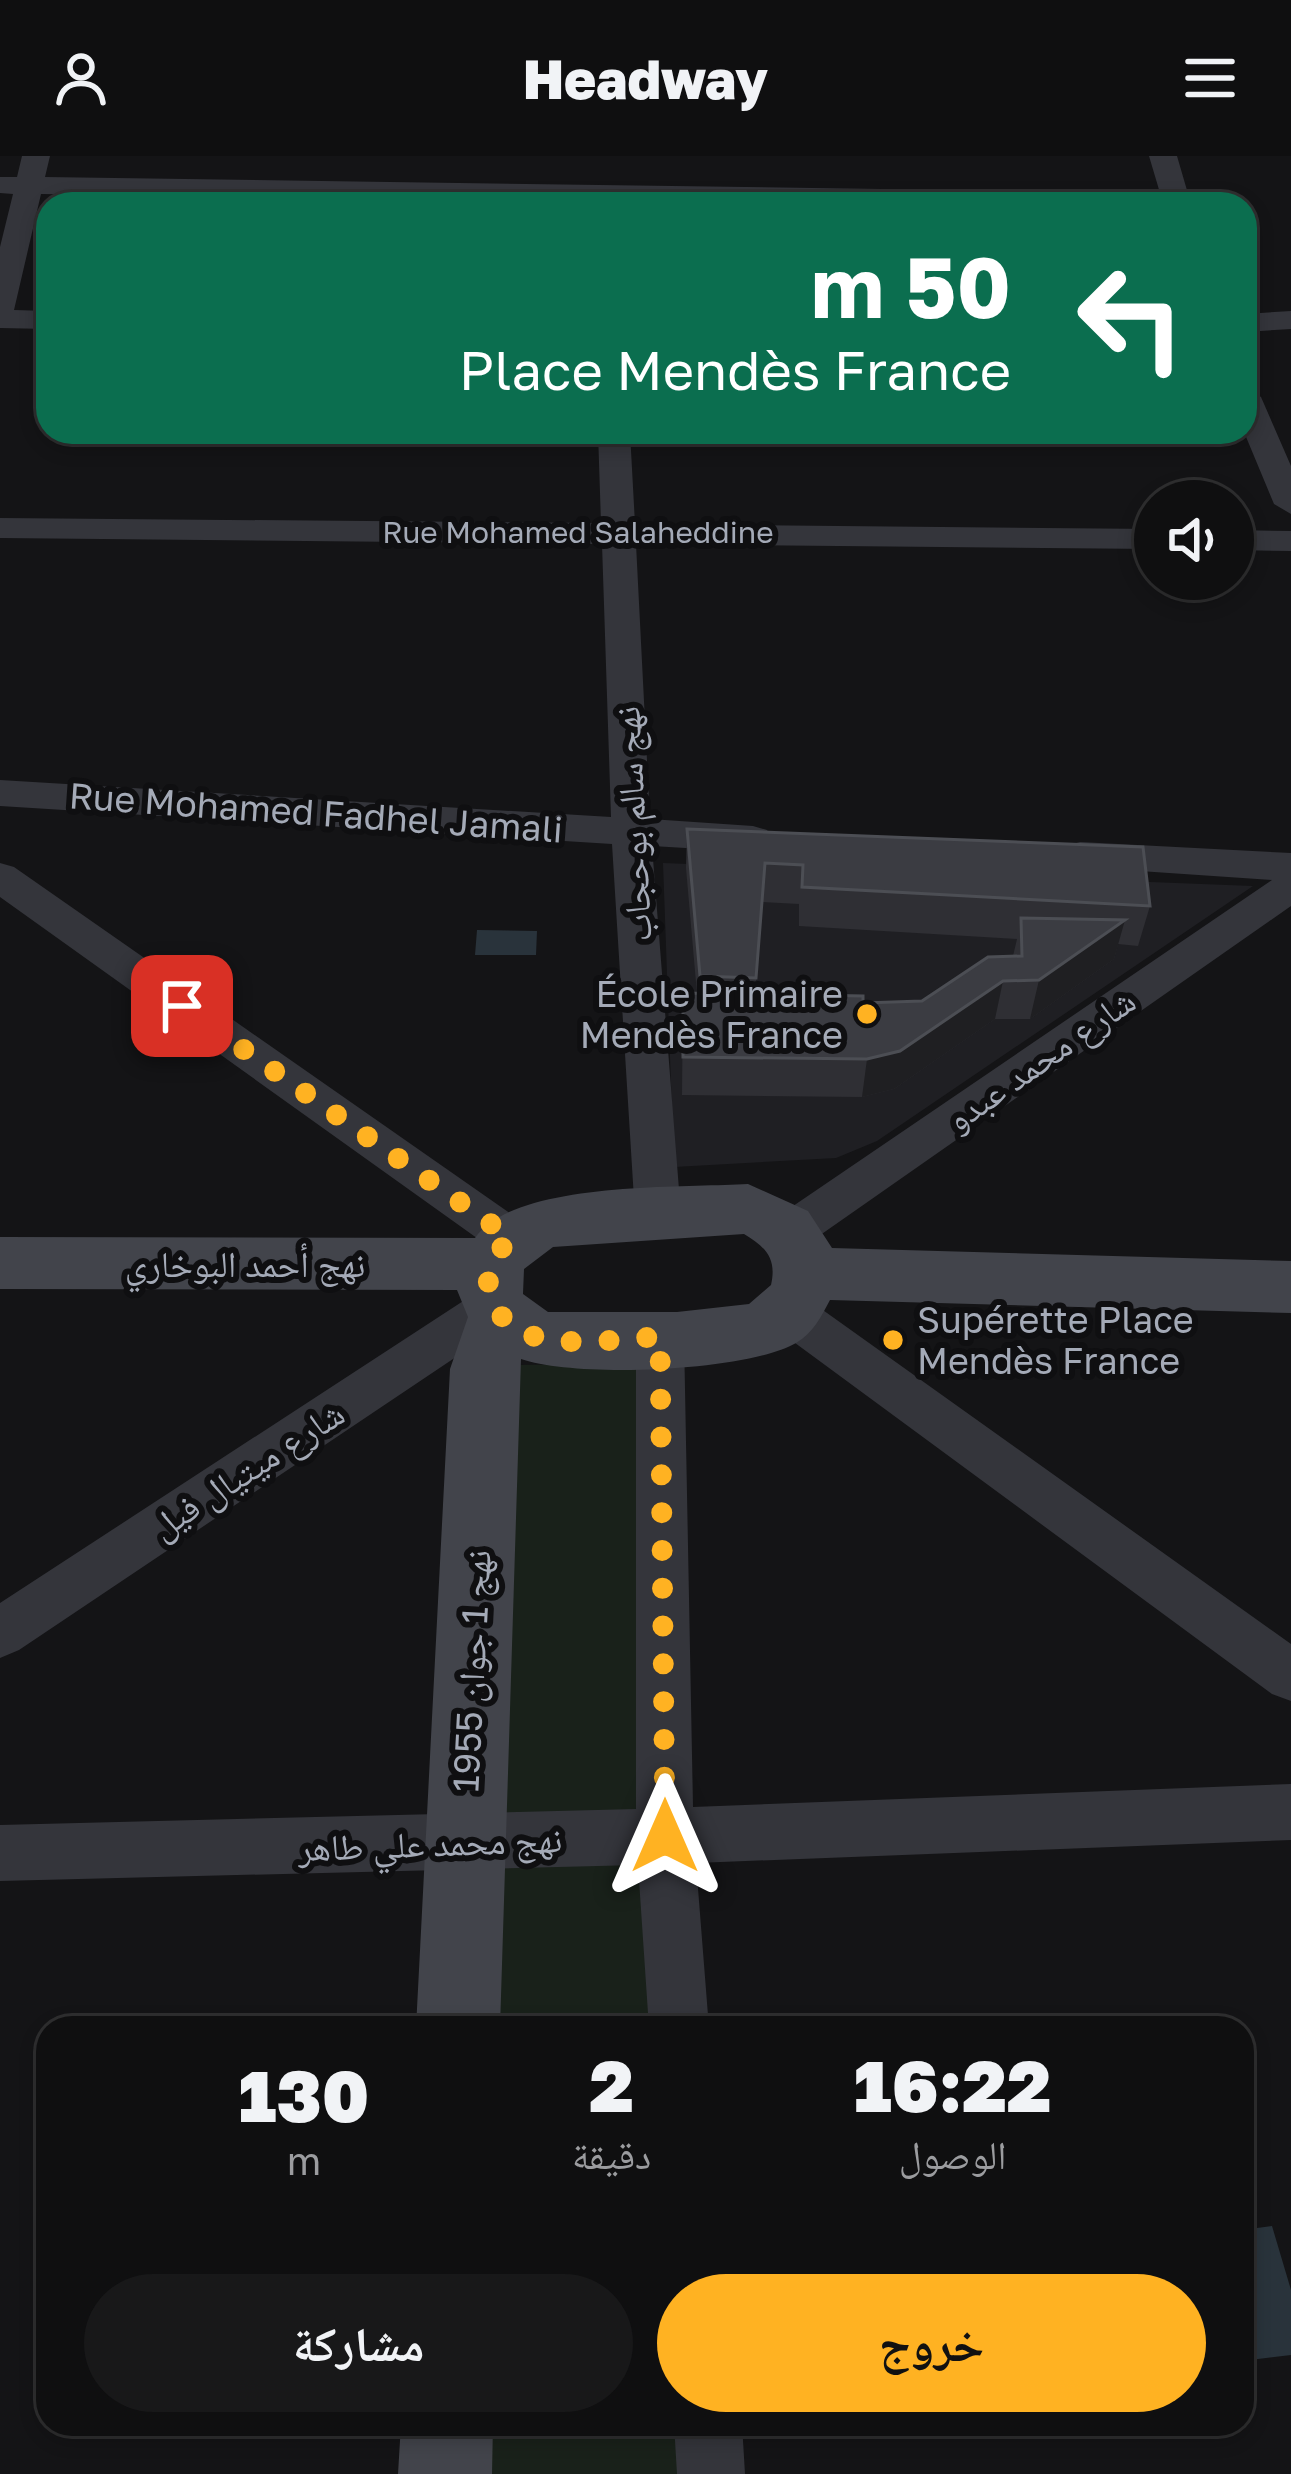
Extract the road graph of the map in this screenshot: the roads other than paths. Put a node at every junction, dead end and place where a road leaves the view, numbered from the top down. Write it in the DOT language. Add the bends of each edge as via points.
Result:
graph roads {
  1 [pos="36,156"];
  2 [pos="1163,156"];
  3 [pos="14,186"];
  4 [pos="594,189"];
  5 [pos="719,192"];
  6 [pos="1173,192"];
  7 [pos="0,309"];
  8 [pos="0,319"];
  9 [pos="36,320"];
  10 [pos="1291,320"];
  11 [pos="1257,322"];
  12 [pos="1257,426"];
  13 [pos="614,444"];
  14 [pos="1291,504"];
  15 [pos="0,528"];
  16 [pos="618,531"];
  17 [pos="1134,539"];
  18 [pos="1254,540"];
  19 [pos="1291,541"];
  20 [pos="0,793"];
  21 [pos="631,832"];
  22 [pos="796,841"];
  23 [pos="1032,854"];
  24 [pos="1291,867"];
  25 [pos="0,877"];
  26 [pos="1291,886"];
  27 [pos="658,1215"];
  28 [pos="0,1263"];
  29 [pos="795,1272"];
  30 [pos="499,1281"];
  31 [pos="1291,1287"];
  32 [pos="660,1337"];
  33 [pos="0,1633"];
  34 [pos="1291,1676"];
  35 [pos="1291,1812"];
  36 [pos="665,1836"];
  37 [pos="463,1844"];
  38 [pos="0,1853"];
  39 [pos="458,2016"];
  40 [pos="678,2016"];
  41 [pos="447,2436"];
  42 [pos="709,2436"];
  43 [pos="445,2474"];
  44 [pos="711,2474"];
  1 -- 3 [label="street"];
  2 -- 6 [label="street"];
  3 -- 4 [label="street"];
  3 -- 7 [label="street"];
  4 -- 5 [label="street"];
  8 -- 9 [label="street"];
  10 -- 11 [label="street"];
  12 -- 14 [label="street"];
  13 -- 16 [label="street, نهج سالم بوحجاب"];
  15 -- 16 [label="street, Rue Mohamed Salaheddine"];
  16 -- 17 [label="street, Rue Mohamed Salaheddine"];
  16 -- 21 [label="street, نهج سالم بوحجاب"];
  18 -- 19 [label="street"];
  20 -- 21 [label="street, Rue Mohamed Fadhel Jamali"];
  21 -- 22 [label="street, Rue Mohamed Fadhel Jamali"];
  21 -- 27 [label="street, نهج سالم بوحجاب"];
  23 -- 24 [label="street"];
  25 -- 30 [label="street"];
  26 -- 29 [label="street, شارع محمد عبدو"];
  27 -- 29 [label="street" via="748,1209"];
  27 -- 30 [label="street" via="546,1222"];
  28 -- 30 [label="street, نهج أحمد البوخاري"];
  29 -- 31 [label="street"];
  29 -- 32 [label="street" via="753,1331"];
  29 -- 34 [label="street"];
  30 -- 32 [label="street" via="520,1332 545,1340"];
  30 -- 33 [label="street, شارع ميتيال فيل"];
  30 -- 37 [label="street, نهج 1 جوان 1955" via="484,1369"];
  32 -- 36 [label="street"];
  35 -- 36 [label="street, نهج محمد علي طاهر"];
  36 -- 37 [label="street, نهج محمد علي طاهر"];
  36 -- 40 [label="street"];
  37 -- 38 [label="street, نهج محمد علي طاهر"];
  37 -- 39 [label="street, نهج 1 جوان 1955"];
  41 -- 43 [label="street"];
  42 -- 44 [label="street"];
}
